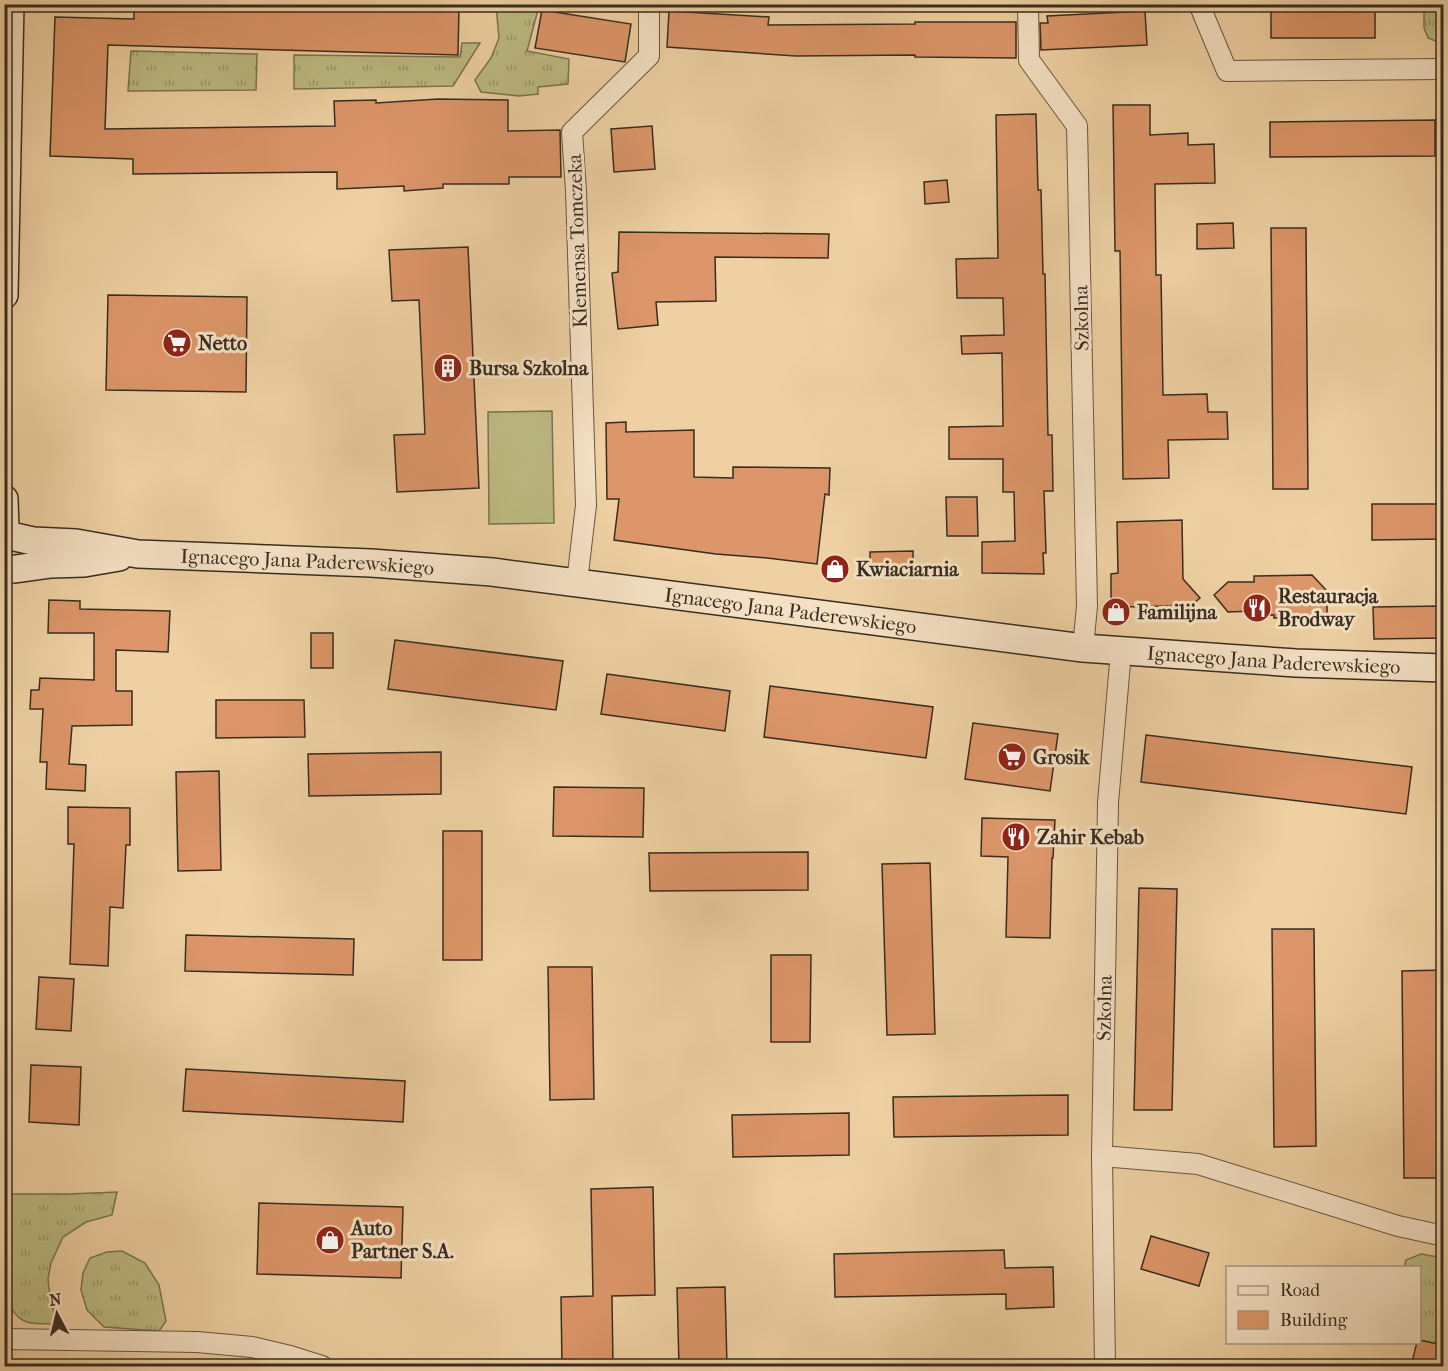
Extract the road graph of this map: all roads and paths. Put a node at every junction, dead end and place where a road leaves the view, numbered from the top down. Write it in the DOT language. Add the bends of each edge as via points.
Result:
graph roads {
  1 [pos="10,4"];
  2 [pos="649,4"];
  3 [pos="1028,4"];
  4 [pos="1199,4"];
  5 [pos="1443,69"];
  6 [pos="4,295"];
  7 [pos="4,499"];
  8 [pos="8,531"];
  9 [pos="138,554"];
  10 [pos="8,579"];
  11 [pos="577,582"];
  12 [pos="1083,648"];
  13 [pos="1121,651"];
  14 [pos="1443,668"];
  15 [pos="1102,1155"];
  16 [pos="1443,1236"];
  17 [pos="4,1339"];
  18 [pos="322,1366"];
  19 [pos="1105,1366"];
  1 -- 6 [label="street"];
  2 -- 11 [label="street, Klemensa Tomczeka" via="649,56 572,132 586,505"];
  3 -- 12 [label="street, Szkolna" via="1029,60 1077,126 1087,606"];
  4 -- 5 [label="street" via="1227,71"];
  7 -- 8 [label="street"];
  8 -- 9 [label="street" via="33,541 76,543"];
  8 -- 10 [label="street" via="19,550 18,562"];
  9 -- 10 [label="street" via="51,564"];
  9 -- 11 [label="street, Ignacego Jana Paderewskiego" via="396,564"];
  11 -- 12 [label="street, Ignacego Jana Paderewskiego"];
  12 -- 13 [label="street, Ignacego Jana Paderewskiego"];
  13 -- 14 [label="street, Ignacego Jana Paderewskiego"];
  13 -- 15 [label="street, Szkolna" via="1108,803"];
  15 -- 16 [label="street" via="1198,1164 1398,1226"];
  15 -- 19 [label="street, Szkolna"];
  17 -- 18 [label="street" via="197,1342 252,1347"];
}
